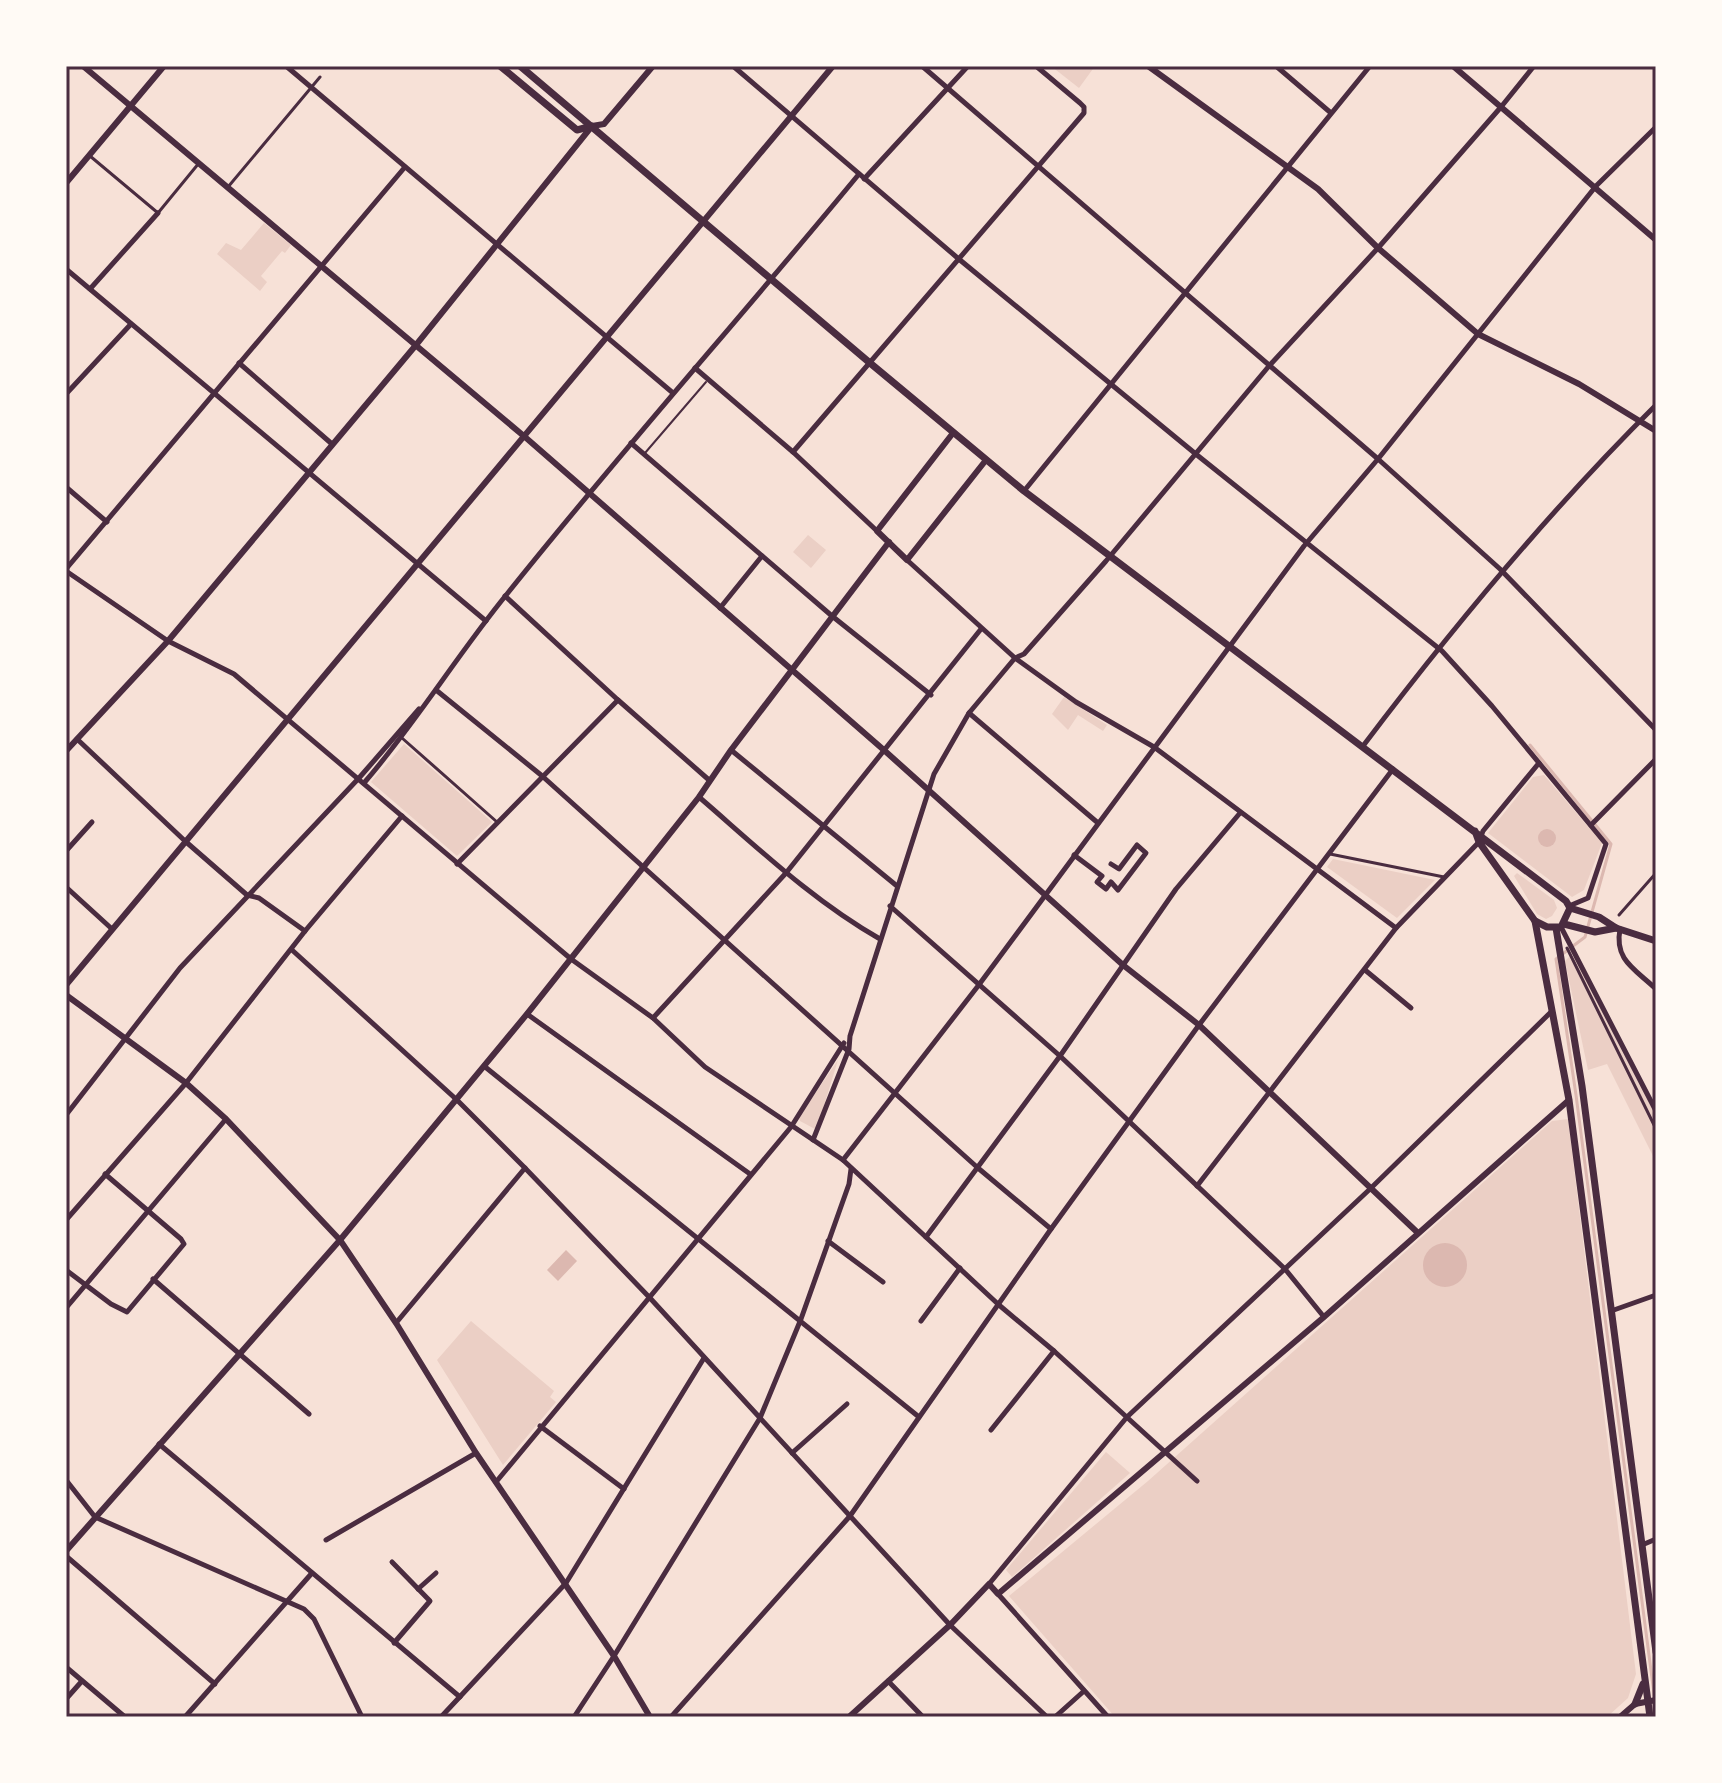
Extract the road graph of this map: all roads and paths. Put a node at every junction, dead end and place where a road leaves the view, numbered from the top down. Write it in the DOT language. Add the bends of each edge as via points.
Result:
graph roads {
  1 [pos="83,66"];
  2 [pos="164,66"];
  3 [pos="286,66"];
  4 [pos="500,66"];
  5 [pos="520,66"];
  6 [pos="653,66"];
  7 [pos="733,66"];
  8 [pos="833,66"];
  9 [pos="922,66"];
  10 [pos="968,66"];
  11 [pos="1036,66"];
  12 [pos="1148,66"];
  13 [pos="1276,66"];
  14 [pos="1370,66"];
  15 [pos="1453,66"];
  16 [pos="1534,66"];
  17 [pos="1159,69"];
  18 [pos="320,77"];
  19 [pos="311,87"];
  20 [pos="947,89"];
  21 [pos="131,106"];
  22 [pos="1501,107"];
  23 [pos="1331,113"];
  24 [pos="791,117"];
  25 [pos="592,126"];
  26 [pos="1656,127"];
  27 [pos="89,155"];
  28 [pos="199,163"];
  29 [pos="405,167"];
  30 [pos="1039,167"];
  31 [pos="1288,168"];
  32 [pos="862,177"];
  33 [pos="66,183"];
  34 [pos="1596,186"];
  35 [pos="227,188"];
  36 [pos="158,213"];
  37 [pos="705,221"];
  38 [pos="1656,240"];
  39 [pos="498,245"];
  40 [pos="1378,248"];
  41 [pos="960,260"];
  42 [pos="321,266"];
  43 [pos="66,269"];
  44 [pos="772,279"];
  45 [pos="90,289"];
  46 [pos="1185,292"];
  47 [pos="131,324"];
  48 [pos="1478,334"];
  49 [pos="608,337"];
  50 [pos="416,345"];
  51 [pos="239,363"];
  52 [pos="870,363"];
  53 [pos="1269,366"];
  54 [pos="695,368"];
  55 [pos="708,379"];
  56 [pos="1111,384"];
  57 [pos="214,393"];
  58 [pos="673,393"];
  59 [pos="66,394"];
  60 [pos="1656,405"];
  61 [pos="1639,421"];
  62 [pos="1656,431"];
  63 [pos="953,433"];
  64 [pos="525,437"];
  65 [pos="631,443"];
  66 [pos="332,444"];
  67 [pos="793,452"];
  68 [pos="644,454"];
  69 [pos="1197,455"];
  70 [pos="1378,459"];
  71 [pos="986,460"];
  72 [pos="308,472"];
  73 [pos="66,487"];
  74 [pos="1024,491"];
  75 [pos="588,494"];
  76 [pos="107,522"];
  77 [pos="877,531"];
  78 [pos="889,542"];
  79 [pos="1308,542"];
  80 [pos="762,556"];
  81 [pos="1111,556"];
  82 [pos="907,560"];
  83 [pos="418,565"];
  84 [pos="66,570"];
  85 [pos="1503,572"];
  86 [pos="505,596"];
  87 [pos="720,608"];
  88 [pos="832,616"];
  89 [pos="486,621"];
  90 [pos="981,629"];
  91 [pos="168,641"];
  92 [pos="1230,645"];
  93 [pos="1439,649"];
  94 [pos="1015,658"];
  95 [pos="792,670"];
  96 [pos="436,690"];
  97 [pos="931,695"];
  98 [pos="618,700"];
  99 [pos="969,713"];
  100 [pos="289,720"];
  101 [pos="1656,730"];
  102 [pos="402,738"];
  103 [pos="77,739"];
  104 [pos="1363,746"];
  105 [pos="1154,747"];
  106 [pos="731,750"];
  107 [pos="66,751"];
  108 [pos="885,751"];
  109 [pos="1656,759"];
  110 [pos="1539,763"];
  111 [pos="1393,769"];
  112 [pos="541,775"];
  113 [pos="362,780"];
  114 [pos="709,780"];
  115 [pos="928,790"];
  116 [pos="699,797"];
  117 [pos="1240,813"];
  118 [pos="402,816"];
  119 [pos="92,822"];
  120 [pos="497,822"];
  121 [pos="1098,823"];
  122 [pos="1591,825"];
  123 [pos="823,828"];
  124 [pos="1478,836"];
  125 [pos="185,841"];
  126 [pos="66,851"];
  127 [pos="1330,854"];
  128 [pos="1074,855"];
  129 [pos="457,864"];
  130 [pos="1111,864"];
  131 [pos="643,868"];
  132 [pos="1317,870"];
  133 [pos="786,873"];
  134 [pos="1656,873"];
  135 [pos="1445,877"];
  136 [pos="897,886"];
  137 [pos="66,887"];
  138 [pos="247,895"];
  139 [pos="1043,895"];
  140 [pos="890,906"];
  141 [pos="1569,907"];
  142 [pos="1619,915"];
  143 [pos="1535,921"];
  144 [pos="1561,926"];
  145 [pos="1396,928"];
  146 [pos="112,929"];
  147 [pos="1618,929"];
  148 [pos="305,931"];
  149 [pos="880,939"];
  150 [pos="724,941"];
  151 [pos="1656,941"];
  152 [pos="1567,948"];
  153 [pos="292,950"];
  154 [pos="571,959"];
  155 [pos="1123,965"];
  156 [pos="1365,970"];
  157 [pos="66,985"];
  158 [pos="978,986"];
  159 [pos="1656,989"];
  160 [pos="66,995"];
  161 [pos="1411,1008"];
  162 [pos="1552,1011"];
  163 [pos="527,1014"];
  164 [pos="653,1018"];
  165 [pos="1199,1025"];
  166 [pos="850,1036"];
  167 [pos="125,1038"];
  168 [pos="843,1044"];
  169 [pos="849,1049"];
  170 [pos="1060,1056"];
  171 [pos="484,1066"];
  172 [pos="186,1083"];
  173 [pos="895,1093"];
  174 [pos="1269,1095"];
  175 [pos="457,1100"];
  176 [pos="1569,1100"];
  177 [pos="1656,1111"];
  178 [pos="66,1115"];
  179 [pos="226,1119"];
  180 [pos="1129,1122"];
  181 [pos="791,1127"];
  182 [pos="1656,1129"];
  183 [pos="813,1140"];
  184 [pos="843,1160"];
  185 [pos="525,1168"];
  186 [pos="851,1168"];
  187 [pos="978,1168"];
  188 [pos="105,1174"];
  189 [pos="751,1174"];
  190 [pos="1197,1186"];
  191 [pos="1370,1189"];
  192 [pos="66,1203"];
  193 [pos="147,1209"];
  194 [pos="74,1210"];
  195 [pos="66,1220"];
  196 [pos="1051,1229"];
  197 [pos="1418,1233"];
  198 [pos="926,1237"];
  199 [pos="699,1238"];
  200 [pos="340,1240"];
  201 [pos="828,1241"];
  202 [pos="960,1268"];
  203 [pos="1285,1269"];
  204 [pos="66,1270"];
  205 [pos="153,1279"];
  206 [pos="883,1282"];
  207 [pos="86,1284"];
  208 [pos="1656,1295"];
  209 [pos="650,1298"];
  210 [pos="999,1305"];
  211 [pos="66,1308"];
  212 [pos="1611,1311"];
  213 [pos="1324,1317"];
  214 [pos="801,1319"];
  215 [pos="921,1321"];
  216 [pos="396,1323"];
  217 [pos="1054,1351"];
  218 [pos="239,1353"];
  219 [pos="704,1358"];
  220 [pos="847,1404"];
  221 [pos="309,1414"];
  222 [pos="919,1417"];
  223 [pos="1127,1417"];
  224 [pos="760,1418"];
  225 [pos="540,1426"];
  226 [pos="991,1430"];
  227 [pos="159,1444"];
  228 [pos="1166,1450"];
  229 [pos="476,1453"];
  230 [pos="792,1453"];
  231 [pos="66,1480"];
  232 [pos="1197,1481"];
  233 [pos="496,1482"];
  234 [pos="624,1489"];
  235 [pos="850,1516"];
  236 [pos="95,1517"];
  237 [pos="1656,1539"];
  238 [pos="326,1540"];
  239 [pos="1642,1545"];
  240 [pos="66,1554"];
  241 [pos="392,1562"];
  242 [pos="312,1573"];
  243 [pos="436,1573"];
  244 [pos="566,1583"];
  245 [pos="989,1584"];
  246 [pos="418,1589"];
  247 [pos="998,1594"];
  248 [pos="288,1600"];
  249 [pos="950,1625"];
  250 [pos="394,1643"];
  251 [pos="1656,1652"];
  252 [pos="614,1656"];
  253 [pos="66,1667"];
  254 [pos="82,1681"];
  255 [pos="888,1681"];
  256 [pos="1644,1682"];
  257 [pos="215,1684"];
  258 [pos="1085,1691"];
  259 [pos="460,1697"];
  260 [pos="66,1699"];
  261 [pos="1652,1701"];
  262 [pos="1635,1704"];
  263 [pos="125,1717"];
  264 [pos="185,1717"];
  265 [pos="362,1717"];
  266 [pos="441,1717"];
  267 [pos="574,1717"];
  268 [pos="650,1717"];
  269 [pos="671,1717"];
  270 [pos="849,1717"];
  271 [pos="923,1717"];
  272 [pos="1047,1717"];
  273 [pos="1055,1717"];
  274 [pos="1108,1717"];
  275 [pos="1620,1717"];
  276 [pos="1650,1717"];
  1 -- 21 [label="street"];
  2 -- 21 [label="street"];
  3 -- 19 [label="street"];
  4 -- 25 [label="main road" via="577,130"];
  5 -- 25 [label="main road"];
  6 -- 25 [label="street" via="604,124"];
  7 -- 24 [label="street"];
  8 -- 24 [label="street"];
  9 -- 20 [label="street"];
  10 -- 20 [label="street"];
  11 -- 30 [label="street" via="1084,107"];
  12 -- 17 [label="street"];
  13 -- 23 [label="street"];
  14 -- 23 [label="street"];
  15 -- 22 [label="street"];
  16 -- 22 [label="street"];
  17 -- 31 [label="street"];
  18 -- 19 [label="street"];
  19 -- 29 [label="street"];
  19 -- 35 [label="street"];
  20 -- 30 [label="street"];
  20 -- 32 [label="street"];
  21 -- 27 [label="street"];
  21 -- 28 [label="street"];
  22 -- 34 [label="street"];
  22 -- 40 [label="street"];
  23 -- 31 [label="street"];
  24 -- 32 [label="street"];
  24 -- 37 [label="street"];
  25 -- 37 [label="main road"];
  25 -- 39 [label="street"];
  26 -- 34 [label="street"];
  27 -- 33 [label="street"];
  27 -- 36 [label="street"];
  28 -- 35 [label="street"];
  28 -- 36 [label="street"];
  29 -- 39 [label="street"];
  29 -- 42 [label="street"];
  30 -- 41 [label="street"];
  30 -- 46 [label="street"];
  31 -- 40 [label="street" via="1318,189"];
  31 -- 46 [label="street"];
  32 -- 41 [label="street"];
  32 -- 44 [label="street"];
  34 -- 38 [label="street"];
  34 -- 48 [label="street"];
  35 -- 42 [label="street"];
  36 -- 45 [label="street"];
  37 -- 44 [label="main road"];
  37 -- 49 [label="street"];
  39 -- 49 [label="street"];
  39 -- 50 [label="street"];
  40 -- 48 [label="street"];
  40 -- 53 [label="street"];
  41 -- 52 [label="street"];
  41 -- 56 [label="street"];
  42 -- 50 [label="street"];
  42 -- 51 [label="street"];
  43 -- 45 [label="street"];
  44 -- 52 [label="main road"];
  44 -- 54 [label="street"];
  45 -- 47 [label="street"];
  46 -- 53 [label="street"];
  46 -- 56 [label="street"];
  47 -- 57 [label="street"];
  47 -- 59 [label="street"];
  48 -- 61 [label="street" via="1579,384"];
  48 -- 70 [label="street"];
  49 -- 58 [label="street"];
  49 -- 64 [label="street"];
  50 -- 64 [label="street"];
  50 -- 66 [label="street"];
  51 -- 57 [label="street"];
  51 -- 66 [label="street"];
  52 -- 63 [label="main road"];
  52 -- 67 [label="street"];
  53 -- 69 [label="street"];
  53 -- 70 [label="street"];
  54 -- 55 [label="street"];
  54 -- 58 [label="street"];
  55 -- 67 [label="street"];
  55 -- 68 [label="lane"];
  56 -- 69 [label="street"];
  56 -- 74 [label="street"];
  57 -- 72 [label="street"];
  57 -- 76 [label="street"];
  58 -- 65 [label="street"];
  60 -- 61 [label="street"];
  61 -- 62 [label="street"];
  61 -- 85 [label="street"];
  63 -- 71 [label="main road"];
  63 -- 77 [label="street"];
  64 -- 75 [label="street"];
  64 -- 83 [label="street"];
  65 -- 68 [label="street"];
  65 -- 75 [label="street"];
  66 -- 72 [label="street"];
  67 -- 77 [label="street"];
  68 -- 80 [label="street"];
  69 -- 79 [label="street"];
  69 -- 81 [label="street"];
  70 -- 79 [label="street"];
  70 -- 85 [label="street"];
  71 -- 74 [label="main road"];
  71 -- 82 [label="street"];
  72 -- 83 [label="street"];
  72 -- 91 [label="street"];
  73 -- 76 [label="street"];
  74 -- 81 [label="main road"];
  75 -- 86 [label="street"];
  75 -- 87 [label="street"];
  76 -- 84 [label="street"];
  77 -- 78 [label="street"];
  78 -- 82 [label="street"];
  78 -- 88 [label="street"];
  79 -- 92 [label="street"];
  79 -- 93 [label="street"];
  80 -- 87 [label="street"];
  80 -- 88 [label="street"];
  81 -- 92 [label="main road"];
  81 -- 94 [label="street"];
  82 -- 90 [label="street"];
  83 -- 89 [label="street"];
  83 -- 100 [label="street"];
  84 -- 91 [label="street"];
  85 -- 93 [label="street"];
  85 -- 101 [label="street"];
  86 -- 89 [label="street"];
  86 -- 98 [label="street"];
  87 -- 95 [label="street"];
  88 -- 95 [label="street"];
  88 -- 97 [label="street"];
  89 -- 96 [label="street"];
  90 -- 94 [label="street"];
  90 -- 97 [label="street"];
  91 -- 100 [label="street" via="234,674"];
  91 -- 103 [label="street"];
  92 -- 104 [label="main road"];
  92 -- 105 [label="street"];
  93 -- 104 [label="street"];
  93 -- 110 [label="street"];
  94 -- 99 [label="street"];
  94 -- 105 [label="street" via="1076,702"];
  95 -- 106 [label="street"];
  95 -- 108 [label="street"];
  96 -- 102 [label="street"];
  96 -- 112 [label="street"];
  96 -- 113 [label="street"];
  97 -- 108 [label="street"];
  98 -- 112 [label="street"];
  98 -- 114 [label="street"];
  99 -- 115 [label="street"];
  99 -- 121 [label="street"];
  100 -- 113 [label="street"];
  100 -- 125 [label="street"];
  102 -- 113 [label="street"];
  102 -- 120 [label="street"];
  103 -- 107 [label="street"];
  103 -- 125 [label="street"];
  104 -- 111 [label="main road"];
  105 -- 117 [label="street"];
  105 -- 121 [label="street"];
  106 -- 114 [label="street"];
  106 -- 123 [label="street"];
  108 -- 115 [label="street"];
  108 -- 123 [label="street"];
  109 -- 122 [label="street"];
  110 -- 122 [label="street"];
  110 -- 124 [label="street"];
  111 -- 124 [label="main road"];
  111 -- 127 [label="street"];
  112 -- 120 [label="street"];
  112 -- 131 [label="street"];
  113 -- 118 [label="street"];
  113 -- 138 [label="street"];
  114 -- 116 [label="street"];
  115 -- 136 [label="street"];
  115 -- 139 [label="street"];
  116 -- 131 [label="street"];
  116 -- 133 [label="street"];
  117 -- 132 [label="street"];
  117 -- 155 [label="street" via="1176,889"];
  118 -- 129 [label="street"];
  118 -- 148 [label="street"];
  119 -- 126 [label="street"];
  120 -- 129 [label="street"];
  121 -- 128 [label="street"];
  122 -- 141 [label="street" via="1606,844 1588,898"];
  123 -- 133 [label="street"];
  123 -- 136 [label="street"];
  124 -- 135 [label="street"];
  124 -- 141 [label="main road"];
  124 -- 143 [label="main road"];
  125 -- 138 [label="street"];
  125 -- 146 [label="street"];
  127 -- 132 [label="street"];
  127 -- 135 [label="street"];
  128 -- 130 [label="street" via="1102,876 1097,882 1106,889 1111,882 1118,890 1146,853 1137,845 1119,869"];
  128 -- 139 [label="street"];
  129 -- 154 [label="street"];
  131 -- 150 [label="street"];
  131 -- 154 [label="street"];
  132 -- 145 [label="street"];
  132 -- 165 [label="street"];
  133 -- 149 [label="street"];
  133 -- 150 [label="street"];
  134 -- 142 [label="street"];
  135 -- 145 [label="street"];
  136 -- 140 [label="street"];
  137 -- 146 [label="street"];
  138 -- 148 [label="street"];
  138 -- 167 [label="street"];
  139 -- 155 [label="street"];
  139 -- 158 [label="street"];
  140 -- 149 [label="street"];
  140 -- 158 [label="street"];
  141 -- 144 [label="main road"];
  141 -- 147 [label="main road"];
  143 -- 144 [label="main road"];
  143 -- 162 [label="main road"];
  144 -- 147 [label="main road" via="1595,932"];
  144 -- 177 [label="street"];
  144 -- 212 [label="main road"];
  145 -- 156 [label="street"];
  146 -- 157 [label="street"];
  147 -- 151 [label="main road"];
  147 -- 159 [label="street" via="1622,958"];
  148 -- 153 [label="street"];
  149 -- 166 [label="street"];
  150 -- 164 [label="street"];
  150 -- 168 [label="street"];
  152 -- 182 [label="street"];
  153 -- 172 [label="street"];
  153 -- 175 [label="street"];
  154 -- 163 [label="street"];
  154 -- 164 [label="street"];
  155 -- 165 [label="street"];
  155 -- 170 [label="street"];
  156 -- 161 [label="street"];
  156 -- 174 [label="street"];
  158 -- 170 [label="street"];
  158 -- 173 [label="street"];
  160 -- 167 [label="street"];
  162 -- 176 [label="main road"];
  162 -- 191 [label="street"];
  163 -- 171 [label="street"];
  163 -- 189 [label="street"];
  164 -- 181 [label="street" via="705,1067"];
  165 -- 174 [label="street"];
  165 -- 180 [label="street"];
  166 -- 168 [label="street"];
  166 -- 169 [label="street"];
  167 -- 172 [label="street"];
  167 -- 178 [label="street"];
  168 -- 169 [label="street"];
  168 -- 181 [label="street"];
  169 -- 173 [label="street"];
  169 -- 183 [label="street"];
  170 -- 180 [label="street"];
  170 -- 187 [label="street"];
  171 -- 175 [label="street"];
  171 -- 199 [label="street"];
  172 -- 179 [label="street"];
  172 -- 188 [label="street"];
  173 -- 184 [label="street"];
  173 -- 187 [label="street"];
  174 -- 190 [label="street"];
  174 -- 191 [label="street"];
  175 -- 185 [label="street"];
  175 -- 200 [label="street"];
  176 -- 197 [label="street"];
  176 -- 256 [label="main road"];
  179 -- 193 [label="street"];
  179 -- 200 [label="street"];
  180 -- 190 [label="street"];
  180 -- 196 [label="street"];
  181 -- 183 [label="street"];
  181 -- 189 [label="street"];
  183 -- 184 [label="street"];
  184 -- 186 [label="street"];
  185 -- 209 [label="street"];
  185 -- 216 [label="street"];
  186 -- 198 [label="street"];
  186 -- 201 [label="street"];
  187 -- 196 [label="street"];
  187 -- 198 [label="street"];
  188 -- 193 [label="street"];
  188 -- 194 [label="street"];
  189 -- 199 [label="street"];
  190 -- 203 [label="street"];
  191 -- 197 [label="street"];
  191 -- 203 [label="street"];
  192 -- 194 [label="street"];
  193 -- 205 [label="street" via="184,1244"];
  193 -- 207 [label="street"];
  194 -- 195 [label="street"];
  196 -- 210 [label="street"];
  197 -- 213 [label="street"];
  198 -- 202 [label="street"];
  199 -- 209 [label="street"];
  199 -- 214 [label="street"];
  200 -- 216 [label="street"];
  200 -- 218 [label="street"];
  201 -- 206 [label="street"];
  201 -- 214 [label="street"];
  202 -- 210 [label="street"];
  202 -- 215 [label="street"];
  203 -- 213 [label="street"];
  203 -- 223 [label="street"];
  204 -- 207 [label="street"];
  205 -- 207 [label="street" via="127,1312"];
  205 -- 218 [label="street"];
  207 -- 211 [label="street"];
  208 -- 212 [label="street"];
  209 -- 219 [label="street"];
  209 -- 225 [label="street"];
  210 -- 217 [label="street"];
  210 -- 222 [label="street"];
  212 -- 239 [label="main road"];
  213 -- 228 [label="street"];
  214 -- 222 [label="street"];
  214 -- 224 [label="street"];
  216 -- 229 [label="street"];
  217 -- 223 [label="street"];
  217 -- 226 [label="street"];
  218 -- 221 [label="street"];
  218 -- 227 [label="street"];
  219 -- 224 [label="street"];
  219 -- 234 [label="street"];
  220 -- 230 [label="street"];
  222 -- 235 [label="street"];
  223 -- 228 [label="street"];
  223 -- 245 [label="street"];
  224 -- 230 [label="street"];
  224 -- 252 [label="street"];
  225 -- 233 [label="street"];
  225 -- 234 [label="street"];
  227 -- 236 [label="street"];
  227 -- 242 [label="street"];
  228 -- 232 [label="street"];
  228 -- 247 [label="street"];
  229 -- 233 [label="street"];
  229 -- 238 [label="street"];
  230 -- 235 [label="street"];
  231 -- 236 [label="street"];
  233 -- 244 [label="street"];
  234 -- 244 [label="street"];
  235 -- 249 [label="street"];
  235 -- 269 [label="street"];
  236 -- 240 [label="street"];
  236 -- 248 [label="street"];
  237 -- 239 [label="street"];
  239 -- 251 [label="main road"];
  240 -- 257 [label="street"];
  241 -- 246 [label="street"];
  242 -- 248 [label="street"];
  242 -- 250 [label="street"];
  243 -- 246 [label="street"];
  244 -- 252 [label="street"];
  244 -- 259 [label="street"];
  245 -- 247 [label="street"];
  245 -- 249 [label="street"];
  246 -- 250 [label="street" via="430,1601"];
  247 -- 258 [label="street"];
  248 -- 257 [label="street"];
  248 -- 265 [label="street" via="314,1619"];
  249 -- 255 [label="street"];
  249 -- 272 [label="street"];
  250 -- 259 [label="street"];
  252 -- 267 [label="street"];
  252 -- 268 [label="street"];
  253 -- 254 [label="street"];
  254 -- 260 [label="street"];
  254 -- 263 [label="street"];
  255 -- 270 [label="street"];
  255 -- 271 [label="street"];
  256 -- 261 [label="main road"];
  256 -- 262 [label="main road"];
  257 -- 264 [label="street"];
  258 -- 273 [label="street"];
  258 -- 274 [label="street"];
  259 -- 266 [label="street"];
  261 -- 262 [label="street"];
  261 -- 276 [label="main road"];
  262 -- 275 [label="street"];
}
